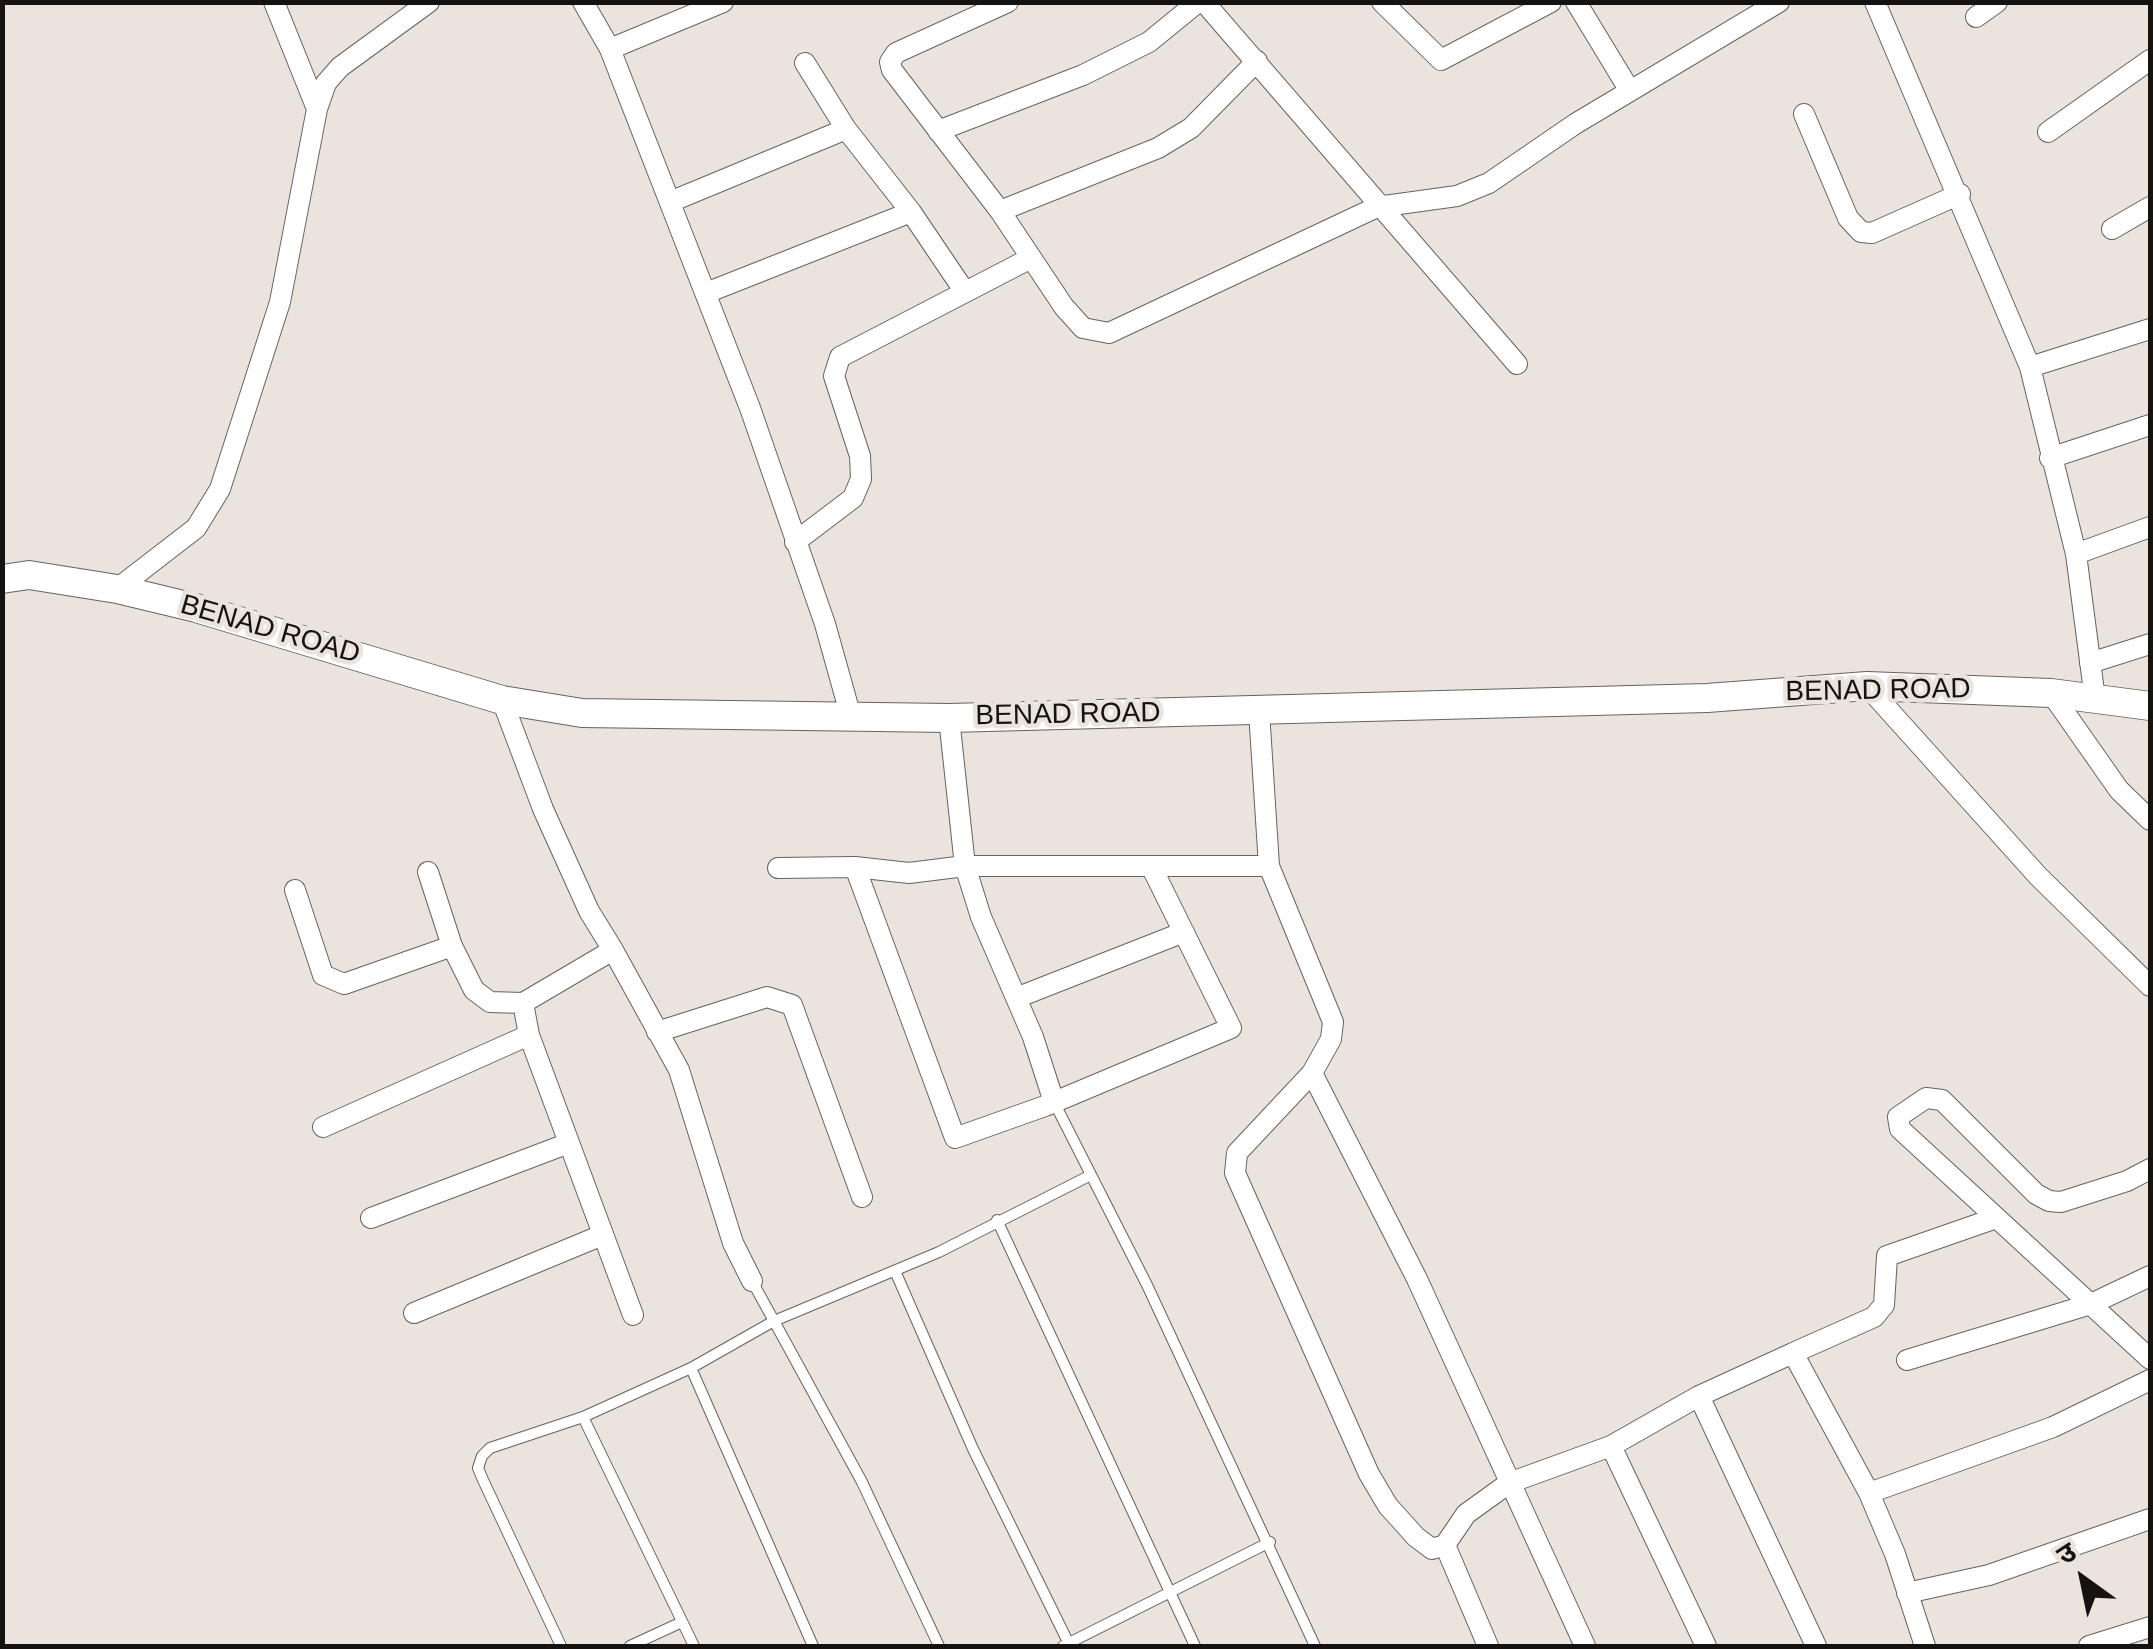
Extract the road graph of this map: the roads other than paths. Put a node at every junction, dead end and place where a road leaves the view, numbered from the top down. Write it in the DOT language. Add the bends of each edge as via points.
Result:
graph roads {
  1 [pos="274,2"];
  2 [pos="429,2"];
  3 [pos="583,2"];
  4 [pos="722,2"];
  5 [pos="1008,2"];
  6 [pos="1201,2"];
  7 [pos="1382,2"];
  8 [pos="1550,2"];
  9 [pos="1576,2"];
  10 [pos="1779,2"];
  11 [pos="1875,2"];
  12 [pos="1997,2"];
  13 [pos="1976,17"];
  14 [pos="610,49"];
  15 [pos="2150,60"];
  16 [pos="1256,61"];
  17 [pos="806,63"];
  18 [pos="1630,91"];
  19 [pos="316,109"];
  20 [pos="1804,114"];
  21 [pos="846,130"];
  22 [pos="938,131"];
  23 [pos="2048,132"];
  24 [pos="1960,194"];
  25 [pos="670,202"];
  26 [pos="1377,207"];
  27 [pos="2150,207"];
  28 [pos="912,212"];
  29 [pos="1000,212"];
  30 [pos="2112,229"];
  31 [pos="1031,258"];
  32 [pos="965,292"];
  33 [pos="706,293"];
  34 [pos="2150,330"];
  35 [pos="1516,364"];
  36 [pos="2030,367"];
  37 [pos="2150,425"];
  38 [pos="2050,458"];
  39 [pos="2150,528"];
  40 [pos="795,542"];
  41 [pos="2076,554"];
  42 [pos="2,579"];
  43 [pos="116,589"];
  44 [pos="2150,644"];
  45 [pos="2090,662"];
  46 [pos="1867,686"];
  47 [pos="2051,693"];
  48 [pos="2095,699"];
  49 [pos="502,700"];
  50 [pos="2150,706"];
  51 [pos="1259,711"];
  52 [pos="850,717"];
  53 [pos="949,718"];
  54 [pos="2150,820"];
  55 [pos="965,866"];
  56 [pos="1268,866"];
  57 [pos="855,867"];
  58 [pos="778,868"];
  59 [pos="1152,868"];
  60 [pos="428,872"];
  61 [pos="295,890"];
  62 [pos="1184,932"];
  63 [pos="452,946"];
  64 [pos="613,950"];
  65 [pos="2150,986"];
  66 [pos="1016,998"];
  67 [pos="523,1003"];
  68 [pos="657,1032"];
  69 [pos="529,1036"];
  70 [pos="1312,1073"];
  71 [pos="1054,1102"];
  72 [pos="323,1126"];
  73 [pos="569,1143"];
  74 [pos="2150,1169"];
  75 [pos="1089,1176"];
  76 [pos="862,1197"];
  77 [pos="371,1218"];
  78 [pos="1996,1218"];
  79 [pos="997,1220"];
  80 [pos="600,1236"];
  81 [pos="895,1272"];
  82 [pos="2150,1276"];
  83 [pos="752,1281"];
  84 [pos="2091,1304"];
  85 [pos="414,1313"];
  86 [pos="633,1316"];
  87 [pos="774,1321"];
  88 [pos="1793,1354"];
  89 [pos="2150,1359"];
  90 [pos="1907,1360"];
  91 [pos="691,1368"];
  92 [pos="2150,1380"];
  93 [pos="1699,1396"];
  94 [pos="584,1417"];
  95 [pos="1611,1446"];
  96 [pos="1509,1483"];
  97 [pos="1869,1493"];
  98 [pos="2150,1519"];
  99 [pos="1270,1542"];
  100 [pos="1445,1545"];
  101 [pos="1170,1592"];
  102 [pos="1908,1593"];
  103 [pos="682,1622"];
  104 [pos="2150,1626"];
  105 [pos="1067,1645"];
  106 [pos="561,1646"];
  107 [pos="630,1646"];
  108 [pos="694,1646"];
  109 [pos="813,1646"];
  110 [pos="940,1646"];
  111 [pos="1195,1646"];
  112 [pos="1316,1646"];
  113 [pos="1488,1646"];
  114 [pos="1584,1646"];
  115 [pos="1706,1646"];
  116 [pos="1816,1646"];
  117 [pos="1924,1646"];
  118 [pos="2089,1646"];
  1 -- 19 [label="street"];
  2 -- 19 [label="street" via="331,74"];
  3 -- 14 [label="street"];
  4 -- 14 [label="street"];
  5 -- 22 [label="street" via="896,53 890,62"];
  6 -- 16 [label="street"];
  6 -- 22 [label="street" via="1149,42"];
  7 -- 8 [label="street" via="1441,60"];
  9 -- 18 [label="street"];
  10 -- 18 [label="street"];
  11 -- 24 [label="street"];
  12 -- 13 [label="street"];
  14 -- 25 [label="street"];
  15 -- 23 [label="street"];
  16 -- 26 [label="street"];
  16 -- 29 [label="street" via="1191,128 1158,148"];
  17 -- 21 [label="street"];
  18 -- 26 [label="street" via="1489,183 1457,196"];
  19 -- 43 [label="street" via="280,302 220,489 196,528"];
  20 -- 24 [label="street" via="1848,218 1861,232"];
  21 -- 25 [label="street"];
  21 -- 28 [label="street"];
  22 -- 29 [label="street"];
  24 -- 36 [label="street"];
  25 -- 33 [label="street"];
  26 -- 31 [label="street" via="1110,333 1083,328"];
  26 -- 35 [label="street"];
  27 -- 30 [label="street"];
  28 -- 32 [label="street"];
  28 -- 33 [label="street"];
  29 -- 31 [label="street"];
  31 -- 32 [label="street"];
  32 -- 40 [label="street" via="840,357 834,376 860,456 860,480 854,498"];
  33 -- 40 [label="street"];
  34 -- 36 [label="street"];
  36 -- 38 [label="street"];
  37 -- 38 [label="street"];
  38 -- 41 [label="street"];
  39 -- 41 [label="street"];
  40 -- 52 [label="street"];
  41 -- 45 [label="street"];
  42 -- 43 [label="main road, BENAD ROAD" via="29,575"];
  43 -- 49 [label="main road, BENAD ROAD"];
  44 -- 45 [label="street"];
  45 -- 48 [label="street"];
  46 -- 47 [label="main road, BENAD ROAD"];
  46 -- 51 [label="main road, BENAD ROAD" via="1707,698"];
  46 -- 65 [label="street" via="2038,876"];
  47 -- 48 [label="main road, BENAD ROAD"];
  47 -- 54 [label="street" via="2119,790"];
  48 -- 50 [label="main road, BENAD ROAD"];
  49 -- 52 [label="main road, BENAD ROAD" via="582,713"];
  49 -- 64 [label="street" via="542,809"];
  51 -- 53 [label="main road, BENAD ROAD"];
  51 -- 56 [label="street"];
  52 -- 53 [label="main road, BENAD ROAD"];
  53 -- 55 [label="street"];
  55 -- 57 [label="street" via="909,873"];
  55 -- 59 [label="street"];
  55 -- 66 [label="street"];
  56 -- 59 [label="street"];
  56 -- 70 [label="street" via="1333,1022"];
  57 -- 58 [label="street"];
  57 -- 71 [label="street" via="956,1138"];
  59 -- 62 [label="street"];
  60 -- 63 [label="street"];
  61 -- 63 [label="street" via="323,975 344,984"];
  62 -- 66 [label="street"];
  62 -- 71 [label="street" via="1231,1028"];
  63 -- 67 [label="street" via="474,990 490,1002"];
  64 -- 67 [label="street"];
  64 -- 68 [label="street"];
  66 -- 71 [label="street"];
  67 -- 69 [label="street"];
  68 -- 76 [label="street" via="767,997 792,1005"];
  68 -- 83 [label="street" via="679,1070 733,1243"];
  69 -- 72 [label="street"];
  69 -- 73 [label="street"];
  70 -- 96 [label="street"];
  70 -- 100 [label="street" via="1236,1153 1235,1174 1369,1474 1416,1537 1432,1549"];
  71 -- 75 [label="lane"];
  73 -- 77 [label="street"];
  73 -- 80 [label="street"];
  74 -- 78 [label="street" via="2094,1192 2049,1201 1942,1100 1917,1101 1898,1117 1900,1129"];
  75 -- 79 [label="lane"];
  75 -- 99 [label="lane"];
  78 -- 84 [label="street"];
  78 -- 88 [label="street" via="1887,1256 1884,1305 1874,1317"];
  79 -- 81 [label="lane"];
  79 -- 101 [label="lane"];
  80 -- 85 [label="street"];
  80 -- 86 [label="street"];
  81 -- 87 [label="lane"];
  81 -- 105 [label="lane"];
  82 -- 84 [label="street"];
  83 -- 87 [label="lane"];
  84 -- 89 [label="street"];
  84 -- 90 [label="street"];
  87 -- 91 [label="lane"];
  87 -- 110 [label="lane" via="862,1482"];
  88 -- 93 [label="street"];
  88 -- 97 [label="street"];
  91 -- 94 [label="lane"];
  91 -- 109 [label="lane"];
  92 -- 97 [label="street" via="2053,1427"];
  93 -- 95 [label="street"];
  93 -- 116 [label="street"];
  94 -- 103 [label="lane"];
  94 -- 106 [label="lane" via="490,1448 478,1468"];
  95 -- 96 [label="street"];
  95 -- 115 [label="street"];
  96 -- 100 [label="street" via="1466,1514"];
  96 -- 114 [label="street"];
  97 -- 102 [label="street"];
  98 -- 102 [label="street" via="1989,1575"];
  99 -- 101 [label="lane"];
  99 -- 112 [label="lane"];
  100 -- 113 [label="street"];
  101 -- 105 [label="lane"];
  101 -- 111 [label="lane"];
  102 -- 117 [label="street"];
  103 -- 107 [label="lane"];
  103 -- 108 [label="lane"];
  104 -- 118 [label="street"];
}
